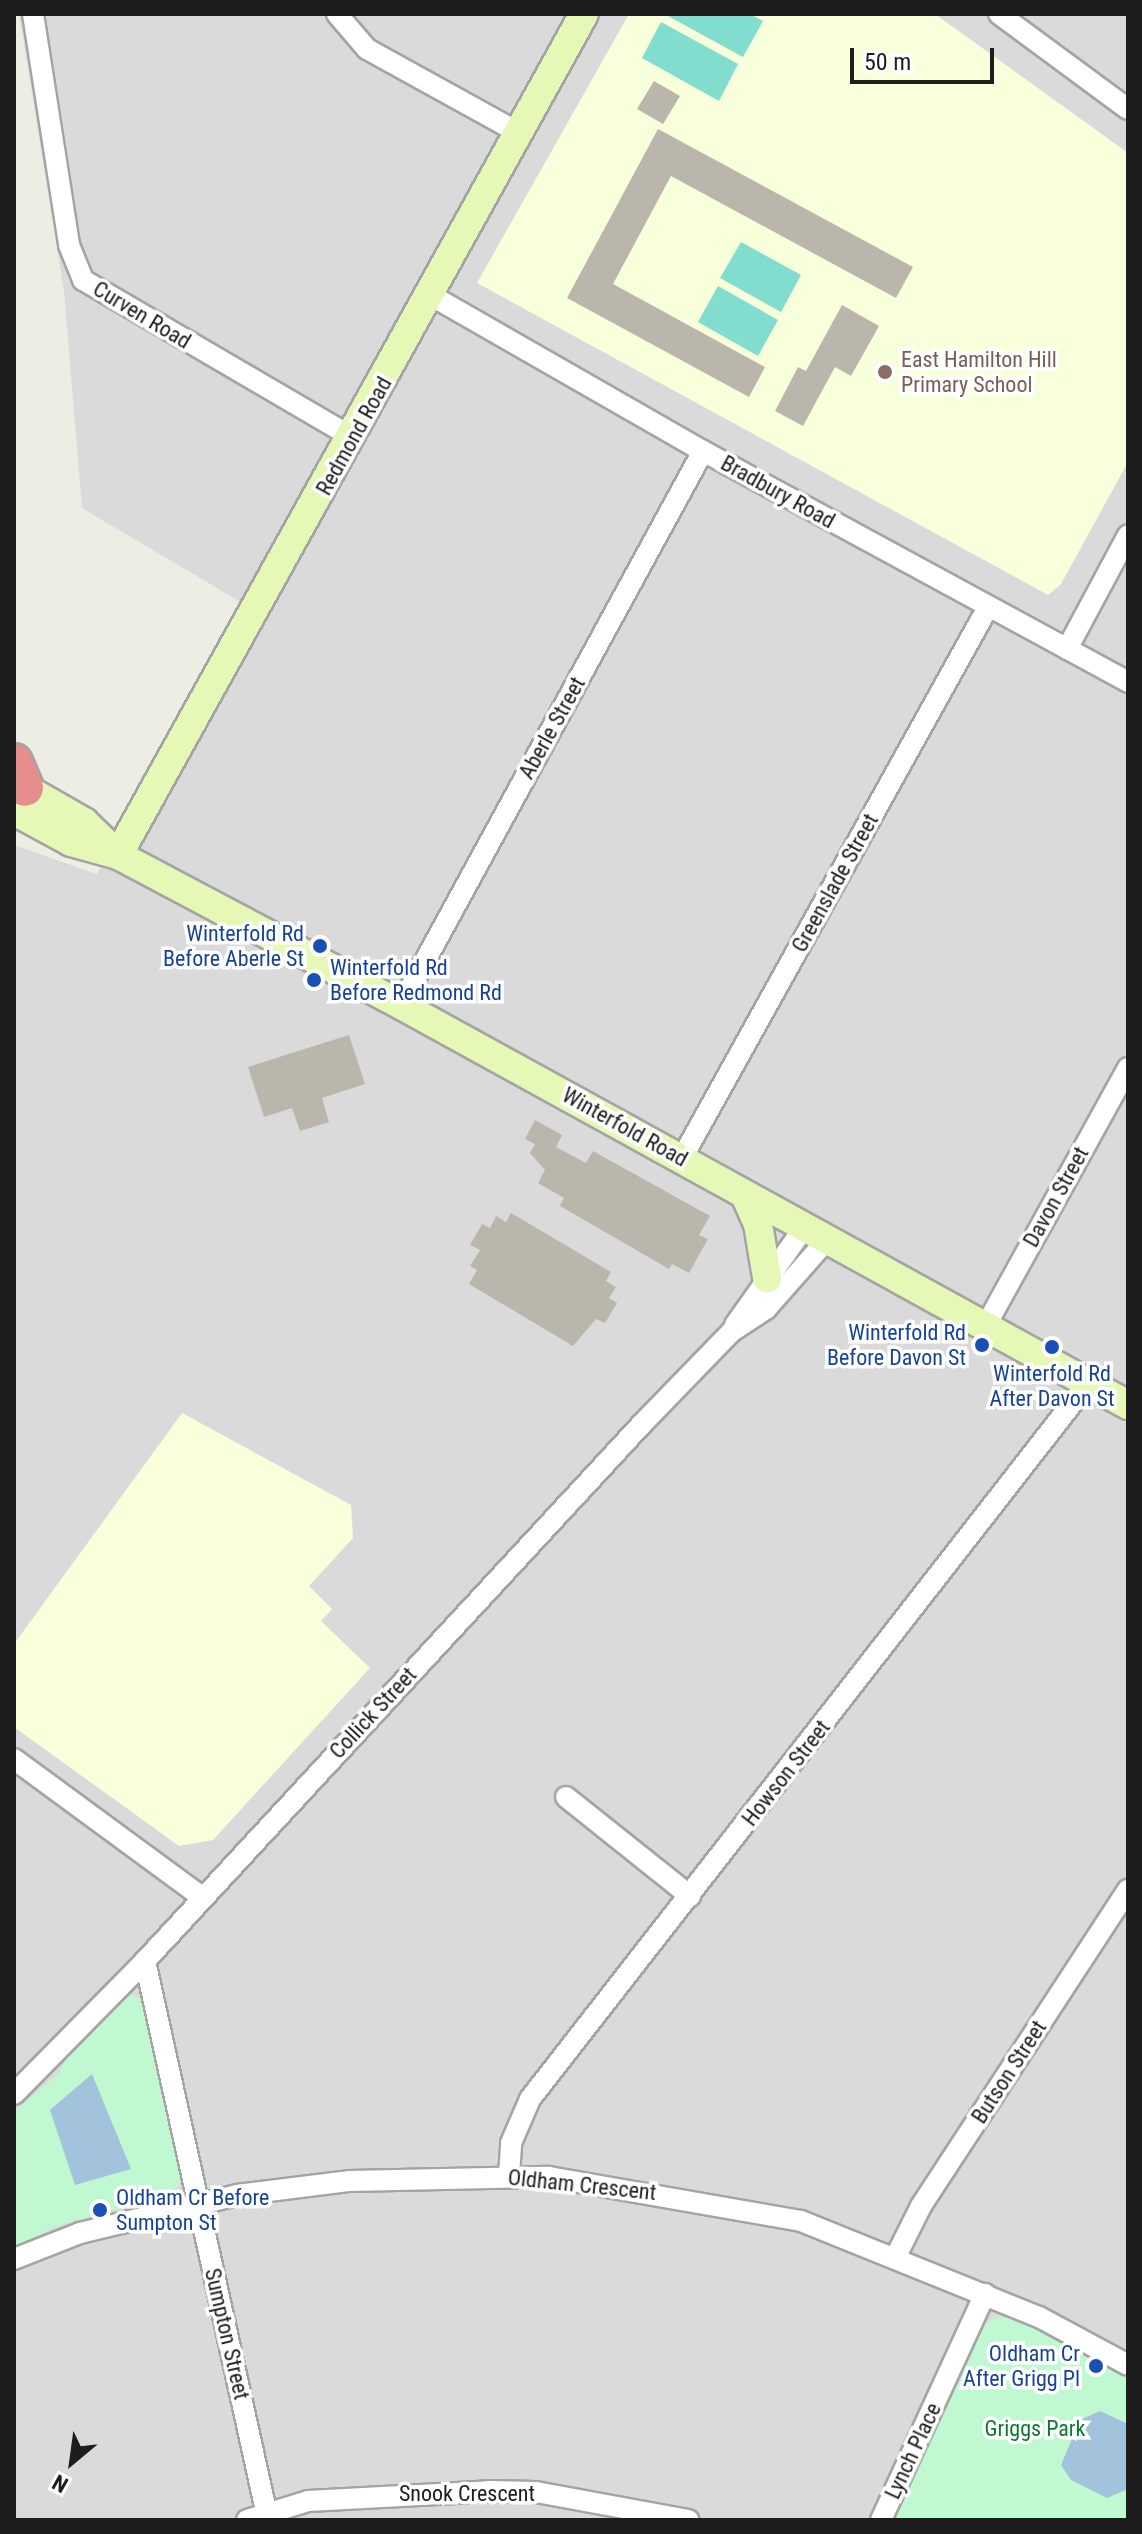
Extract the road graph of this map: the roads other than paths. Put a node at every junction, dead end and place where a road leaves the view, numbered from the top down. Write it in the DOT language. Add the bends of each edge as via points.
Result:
graph roads {
  1 [pos="33,14"];
  2 [pos="337,14"];
  3 [pos="584,14"];
  4 [pos="999,14"];
  5 [pos="1128,109"];
  6 [pos="521,134"];
  7 [pos="432,296"];
  8 [pos="353,438"];
  9 [pos="703,451"];
  10 [pos="1128,535"];
  11 [pos="988,607"];
  12 [pos="1067,649"];
  13 [pos="1128,682"];
  14 [pos="17,786"];
  15 [pos="118,855"];
  16 [pos="401,1005"];
  17 [pos="1128,1068"];
  18 [pos="682,1158"];
  19 [pos="745,1195"];
  20 [pos="815,1234"];
  21 [pos="767,1278"];
  22 [pos="985,1327"];
  23 [pos="731,1332"];
  24 [pos="1088,1383"];
  25 [pos="1128,1405"];
  26 [pos="14,1759"];
  27 [pos="566,1797"];
  28 [pos="1128,1890"];
  29 [pos="690,1896"];
  30 [pos="202,1897"];
  31 [pos="145,1961"];
  32 [pos="14,2094"];
  33 [pos="509,2175"];
  34 [pos="198,2204"];
  35 [pos="895,2258"];
  36 [pos="14,2259"];
  37 [pos="985,2294"];
  38 [pos="1128,2365"];
  39 [pos="260,2518"];
  40 [pos="688,2520"];
  41 [pos="881,2520"];
  1 -- 8 [label="street, Curven Road" via="69,245 83,280"];
  2 -- 6 [label="street" via="367,49"];
  3 -- 6 [label="main road, Redmond Road"];
  4 -- 5 [label="street"];
  6 -- 7 [label="main road, Redmond Road"];
  7 -- 8 [label="main road, Redmond Road"];
  7 -- 9 [label="street, Bradbury Road"];
  8 -- 15 [label="main road, Redmond Road"];
  9 -- 11 [label="street, Bradbury Road"];
  9 -- 16 [label="street, Aberle Street"];
  10 -- 12 [label="street"];
  11 -- 12 [label="street, Bradbury Road"];
  11 -- 18 [label="street, Greenslade Street"];
  12 -- 13 [label="street, Bradbury Road"];
  14 -- 15 [label="main road, Winterfold Road" via="84,822"];
  15 -- 16 [label="main road, Winterfold Road"];
  16 -- 18 [label="main road, Winterfold Road"];
  17 -- 22 [label="street, Davon Street"];
  18 -- 19 [label="main road, Winterfold Road"];
  19 -- 20 [label="main road, Winterfold Road"];
  19 -- 21 [label="main road" via="758,1224"];
  20 -- 21 [label="street, Collick Street"];
  20 -- 22 [label="main road, Winterfold Road"];
  20 -- 23 [label="street, Collick Street" via="766,1309"];
  21 -- 23 [label="street, Collick Street"];
  22 -- 24 [label="main road, Winterfold Road"];
  23 -- 30 [label="street, Collick Street"];
  24 -- 25 [label="main road, Winterfold Road"];
  24 -- 29 [label="street, Howson Street"];
  26 -- 30 [label="street"];
  27 -- 29 [label="street"];
  28 -- 35 [label="street, Butson Street" via="921,2206"];
  29 -- 33 [label="street, Howson Street" via="530,2099 511,2143"];
  30 -- 31 [label="street, Collick Street"];
  31 -- 32 [label="street, Collick Street"];
  31 -- 34 [label="street, Sumpton Street"];
  33 -- 34 [label="street, Oldham Crescent" via="298,2186"];
  33 -- 35 [label="street, Oldham Crescent" via="644,2190 783,2216"];
  34 -- 36 [label="street, Oldham Crescent" via="80,2233"];
  34 -- 39 [label="street, Sumpton Street"];
  35 -- 37 [label="street, Oldham Crescent"];
  37 -- 38 [label="street, Oldham Crescent"];
  37 -- 41 [label="street, Lynch Place"];
  39 -- 40 [label="street, Snook Crescent" via="308,2501 490,2491 536,2492"];
}
